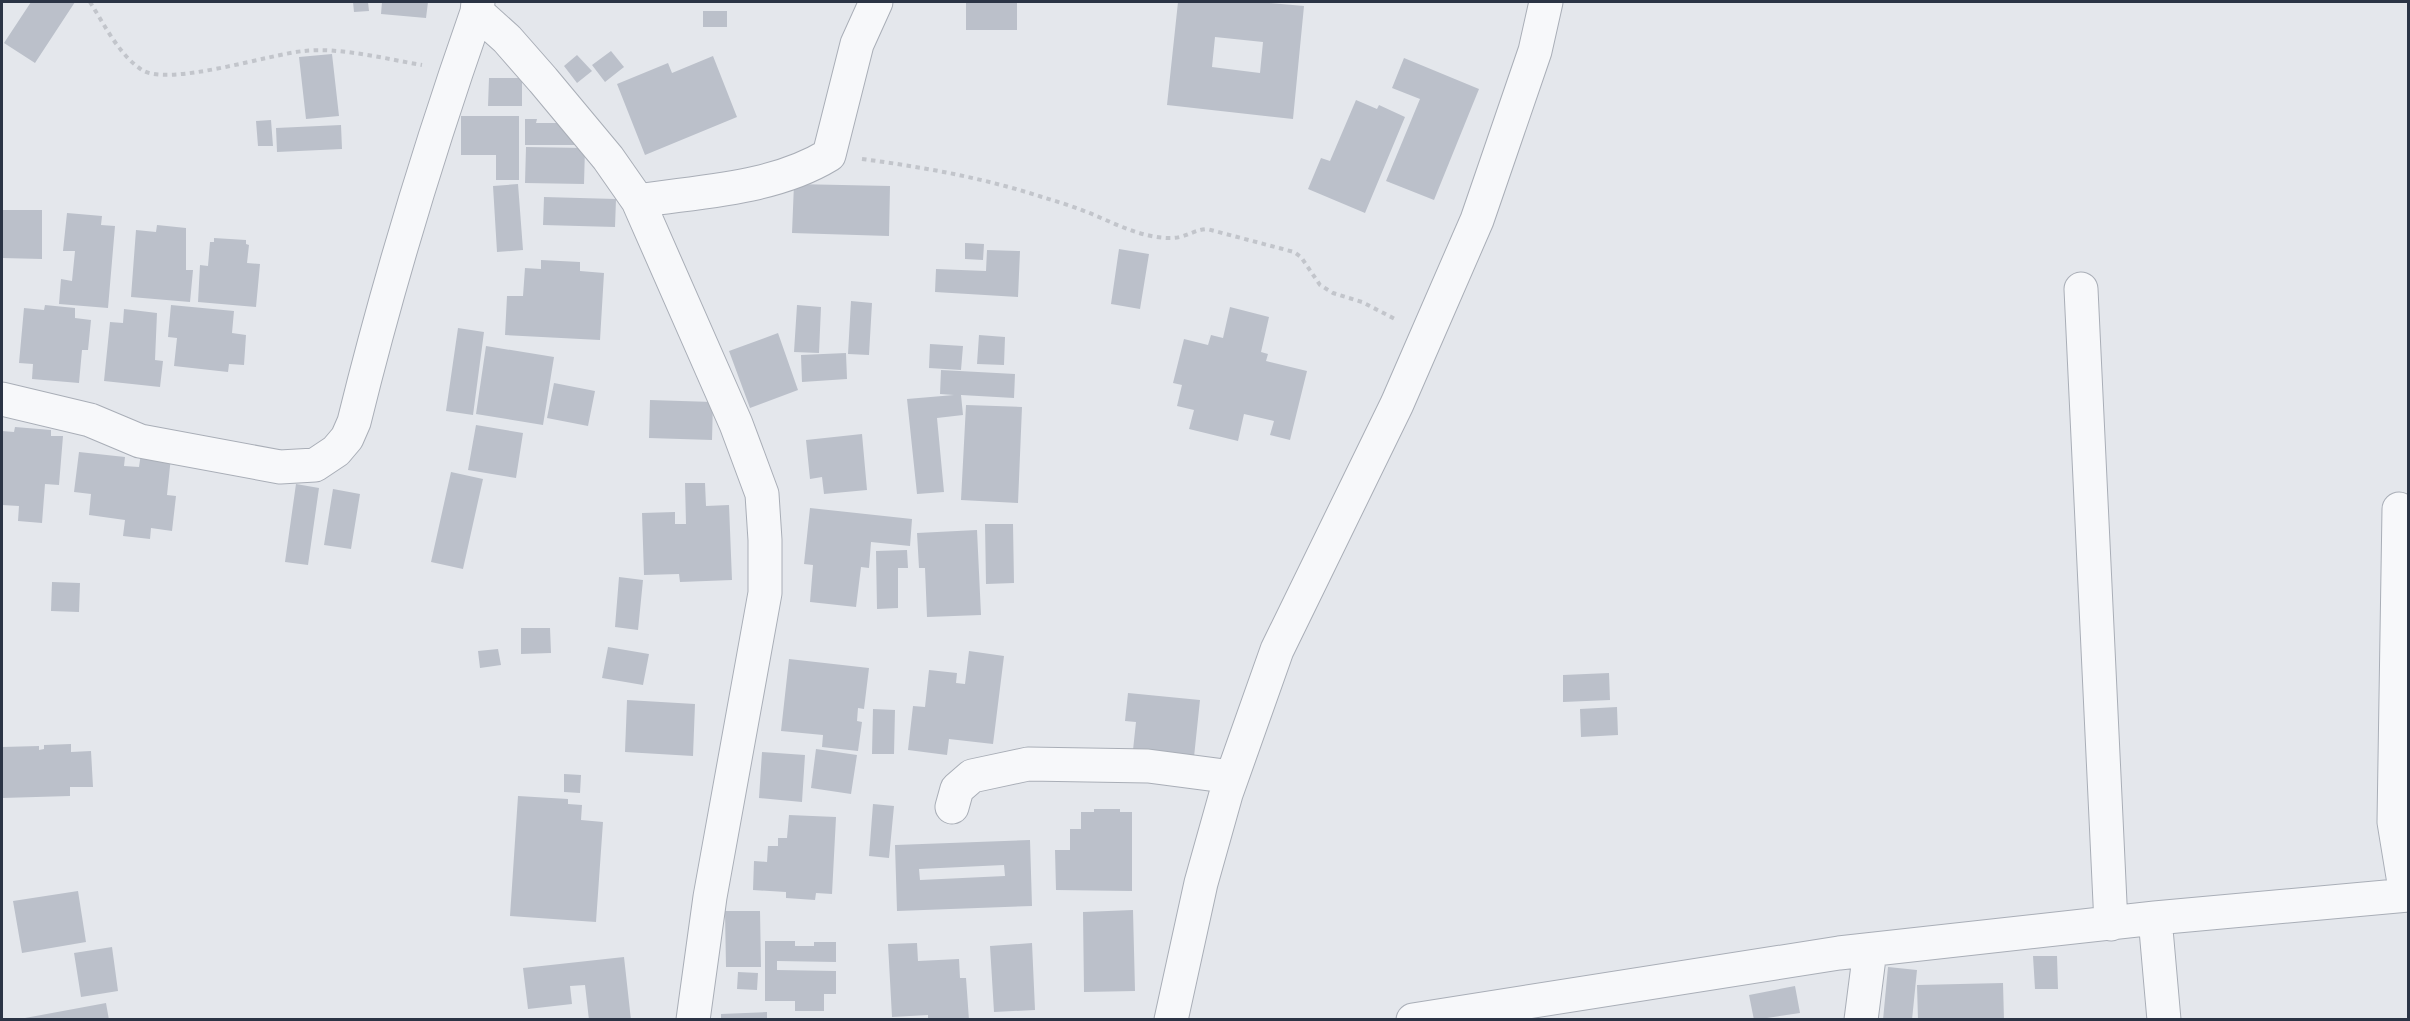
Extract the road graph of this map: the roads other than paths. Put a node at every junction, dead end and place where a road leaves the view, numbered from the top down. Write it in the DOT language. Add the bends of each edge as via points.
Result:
graph roads {
  1 [pos="876,2"];
  2 [pos="1546,2"];
  3 [pos="478,7"];
  4 [pos="638,201"];
  5 [pos="2081,290"];
  6 [pos="2,399"];
  7 [pos="2399,509"];
  8 [pos="1232,777"];
  9 [pos="952,807"];
  10 [pos="2407,895"];
  11 [pos="2155,918"];
  12 [pos="2111,924"];
  13 [pos="1870,950"];
  14 [pos="693,1020"];
  15 [pos="1171,1020"];
  16 [pos="1413,1020"];
  17 [pos="1862,1020"];
  18 [pos="2164,1020"];
  1 -- 4 [label="street" via="857,44 829,155 807,168 766,182"];
  2 -- 8 [label="street" via="1535,51 1477,220 1397,404 1277,650"];
  3 -- 4 [label="street" via="608,158"];
  3 -- 6 [label="street" via="403,245 354,422 336,451 315,465 280,467 140,441 90,420"];
  4 -- 14 [label="street" via="762,494 765,593 710,897"];
  5 -- 12 [label="street"];
  7 -- 10 [label="street" via="2394,822"];
  8 -- 9 [label="street" via="1148,766 1028,764 972,776 957,789"];
  8 -- 15 [label="street" via="1201,883"];
  10 -- 11 [label="street"];
  11 -- 12 [label="street"];
  11 -- 18 [label="street"];
  12 -- 13 [label="street"];
  13 -- 16 [label="street"];
  13 -- 17 [label="street"];
}
